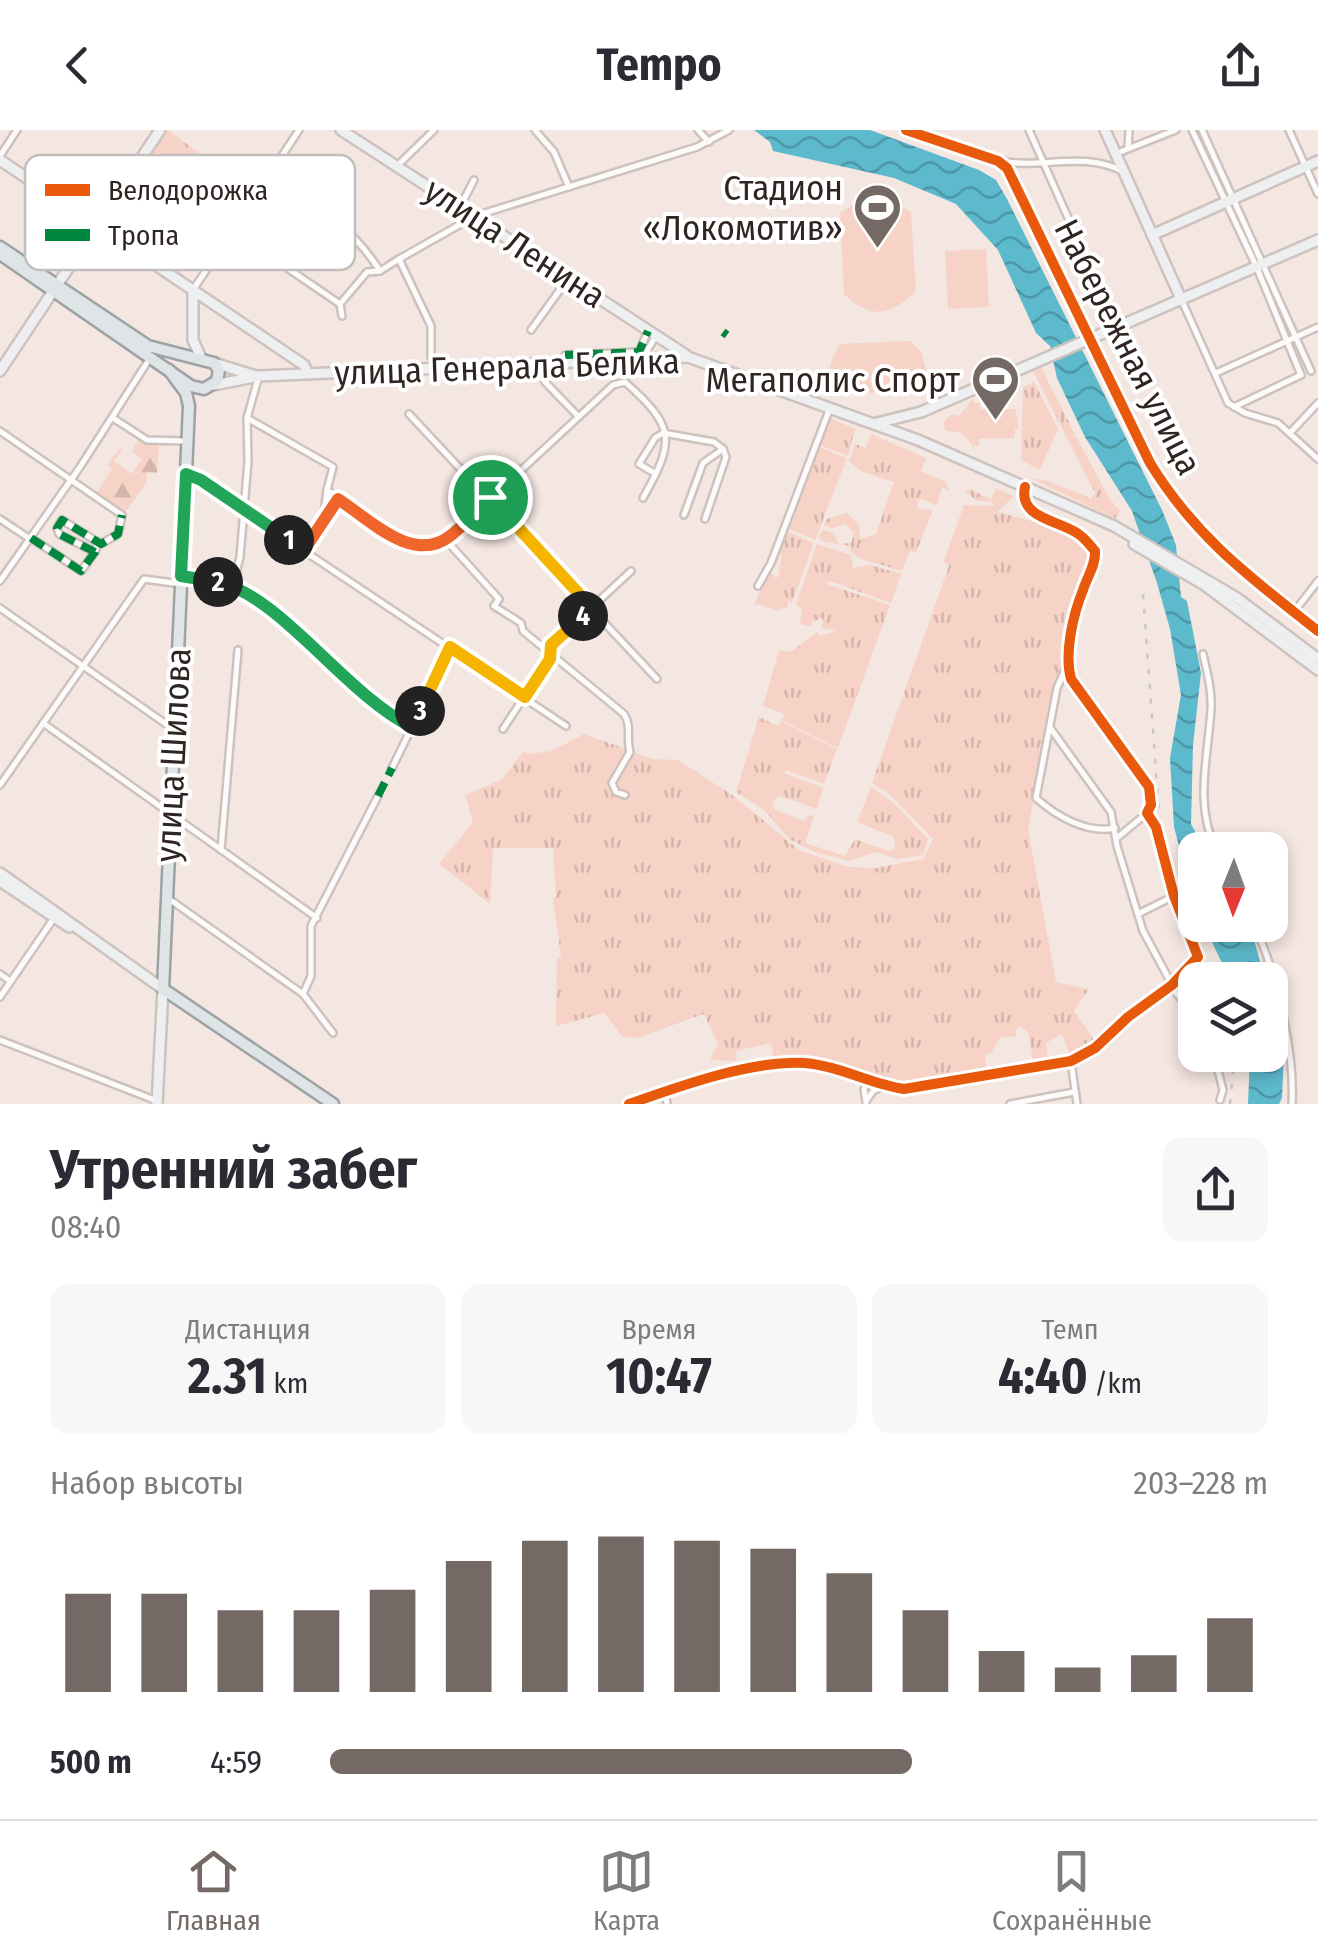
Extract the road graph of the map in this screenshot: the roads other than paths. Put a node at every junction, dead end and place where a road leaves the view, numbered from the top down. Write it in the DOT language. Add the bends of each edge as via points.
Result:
graph roads {
  1 [pos="17,130"];
  2 [pos="160,130"];
  3 [pos="299,130"];
  4 [pos="341,130"];
  5 [pos="434,130"];
  6 [pos="534,130"];
  7 [pos="698,130"];
  8 [pos="729,130"];
  9 [pos="1029,130"];
  10 [pos="1105,130"];
  11 [pos="1128,130"];
  12 [pos="1176,130"];
  13 [pos="1192,130"];
  14 [pos="1202,130"];
  15 [pos="1289,130"];
  16 [pos="911,131"];
  17 [pos="709,142"];
  18 [pos="1128,148"];
  19 [pos="1114,154"];
  20 [pos="143,155"];
  21 [pos="283,155"];
  22 [pos="0,158"];
  23 [pos="998,161"];
  24 [pos="1318,161"];
  25 [pos="1043,163"];
  26 [pos="1030,164"];
  27 [pos="397,166"];
  28 [pos="1305,166"];
  29 [pos="1122,171"];
  30 [pos="25,175"];
  31 [pos="1014,178"];
  32 [pos="474,180"];
  33 [pos="570,188"];
  34 [pos="1318,194"];
  35 [pos="1229,198"];
  36 [pos="460,207"];
  37 [pos="475,216"];
  38 [pos="1152,235"];
  39 [pos="355,237"];
  40 [pos="1318,240"];
  41 [pos="0,250"];
  42 [pos="399,259"];
  43 [pos="1089,264"];
  44 [pos="1261,266"];
  45 [pos="25,267"];
  46 [pos="29,270"];
  47 [pos="67,270"];
  48 [pos="163,270"];
  49 [pos="206,270"];
  50 [pos="289,270"];
  51 [pos="380,271"];
  52 [pos="569,278"];
  53 [pos="56,288"];
  54 [pos="193,290"];
  55 [pos="1182,300"];
  56 [pos="340,304"];
  57 [pos="342,316"];
  58 [pos="1318,326"];
  59 [pos="531,330"];
  60 [pos="652,334"];
  61 [pos="1297,336"];
  62 [pos="1089,339"];
  63 [pos="193,340"];
  64 [pos="1287,340"];
  65 [pos="182,354"];
  66 [pos="566,355"];
  67 [pos="152,356"];
  68 [pos="431,357"];
  69 [pos="688,357"];
  70 [pos="201,358"];
  71 [pos="641,360"];
  72 [pos="214,363"];
  73 [pos="544,364"];
  74 [pos="169,370"];
  75 [pos="306,370"];
  76 [pos="1315,370"];
  77 [pos="0,372"];
  78 [pos="1215,374"];
  79 [pos="1301,375"];
  80 [pos="259,376"];
  81 [pos="209,387"];
  82 [pos="1318,403"];
  83 [pos="190,406"];
  84 [pos="1234,407"];
  85 [pos="830,408"];
  86 [pos="409,414"];
  87 [pos="918,414"];
  88 [pos="577,415"];
  89 [pos="113,418"];
  90 [pos="247,418"];
  91 [pos="875,424"];
  92 [pos="0,432"];
  93 [pos="664,433"];
  94 [pos="1290,433"];
  95 [pos="915,439"];
  96 [pos="188,441"];
  97 [pos="723,448"];
  98 [pos="1318,459"];
  99 [pos="186,474"];
  100 [pos="656,474"];
  101 [pos="71,480"];
  102 [pos="1025,487"];
  103 [pos="245,488"];
  104 [pos="326,490"];
  105 [pos="222,494"];
  106 [pos="490,497"];
  107 [pos="644,498"];
  108 [pos="338,499"];
  109 [pos="242,508"];
  110 [pos="684,515"];
  111 [pos="0,519"];
  112 [pos="705,520"];
  113 [pos="323,521"];
  114 [pos="30,538"];
  115 [pos="446,540"];
  116 [pos="98,542"];
  117 [pos="304,550"];
  118 [pos="96,552"];
  119 [pos="631,571"];
  120 [pos="181,580"];
  121 [pos="0,581"];
  122 [pos="1318,581"];
  123 [pos="233,585"];
  124 [pos="758,586"];
  125 [pos="0,608"];
  126 [pos="592,608"];
  127 [pos="1294,612"];
  128 [pos="1318,631"];
  129 [pos="450,647"];
  130 [pos="238,650"];
  131 [pos="550,652"];
  132 [pos="1204,654"];
  133 [pos="1315,663"];
  134 [pos="84,666"];
  135 [pos="1068,666"];
  136 [pos="657,679"];
  137 [pos="525,697"];
  138 [pos="43,724"];
  139 [pos="174,726"];
  140 [pos="566,726"];
  141 [pos="412,727"];
  142 [pos="503,729"];
  143 [pos="1051,729"];
  144 [pos="392,768"];
  145 [pos="0,785"];
  146 [pos="625,795"];
  147 [pos="378,796"];
  148 [pos="1147,814"];
  149 [pos="170,815"];
  150 [pos="1115,828"];
  151 [pos="1210,832"];
  152 [pos="1117,838"];
  153 [pos="221,850"];
  154 [pos="0,873"];
  155 [pos="0,881"];
  156 [pos="1174,896"];
  157 [pos="167,898"];
  158 [pos="1138,914"];
  159 [pos="54,918"];
  160 [pos="317,918"];
  161 [pos="1263,942"];
  162 [pos="0,974"];
  163 [pos="10,982"];
  164 [pos="1172,985"];
  165 [pos="163,989"];
  166 [pos="1178,993"];
  167 [pos="303,994"];
  168 [pos="0,996"];
  169 [pos="333,1033"];
  170 [pos="0,1040"];
  171 [pos="1071,1060"];
  172 [pos="1218,1072"];
  173 [pos="852,1074"];
  174 [pos="868,1080"];
  175 [pos="884,1086"];
  176 [pos="666,1092"];
  177 [pos="1074,1092"];
  178 [pos="865,1100"];
  179 [pos="1220,1100"];
  180 [pos="157,1102"];
  181 [pos="333,1104"];
  182 [pos="630,1104"];
  183 [pos="668,1104"];
  184 [pos="1010,1104"];
  185 [pos="1077,1104"];
  186 [pos="1292,1104"];
  1 -- 22 [label="street"];
  2 -- 20 [label="main road"];
  3 -- 21 [label="street"];
  4 -- 27 [label="main road, улица Ленина"];
  5 -- 27 [label="street"];
  6 -- 33 [label="street" via="554,152"];
  7 -- 17 [label="street"];
  8 -- 17 [label="street"];
  9 -- 25 [label="street"];
  10 -- 19 [label="main road"];
  11 -- 18 [label="street"];
  12 -- 18 [label="street"];
  13 -- 35 [label="street"];
  14 -- 35 [label="street"];
  15 -- 28 [label="street"];
  16 -- 23 [label="street, Набережная улица"];
  17 -- 33 [label="street"];
  18 -- 19 [label="street"];
  19 -- 29 [label="main road"];
  22 -- 30 [label="main road"];
  23 -- 26 [label="street"];
  23 -- 31 [label="street, Набережная улица"];
  24 -- 28 [label="main road"];
  25 -- 26 [label="street"];
  25 -- 29 [label="street" via="1094,161"];
  25 -- 43 [label="street"];
  26 -- 31 [label="street"];
  27 -- 36 [label="main road, улица Ленина"];
  28 -- 34 [label="street"];
  28 -- 35 [label="main road"];
  29 -- 38 [label="main road"];
  31 -- 62 [label="street, Набережная улица"];
  32 -- 36 [label="street"];
  33 -- 37 [label="street"];
  35 -- 38 [label="main road"];
  35 -- 44 [label="street"];
  36 -- 37 [label="main road, улица Ленина"];
  37 -- 42 [label="street"];
  37 -- 52 [label="main road, улица Ленина"];
  38 -- 55 [label="main road"];
  39 -- 51 [label="street"];
  40 -- 44 [label="main road"];
  41 -- 45 [label="main road"];
  42 -- 51 [label="street"];
  42 -- 68 [label="street" via="431,326"];
  44 -- 55 [label="main road"];
  44 -- 61 [label="street"];
  44 -- 64 [label="street"];
  46 -- 53 [label="main road"];
  47 -- 53 [label="main road"];
  48 -- 54 [label="main road"];
  49 -- 54 [label="street"];
  50 -- 56 [label="street"];
  51 -- 56 [label="street" via="368,272"];
  52 -- 59 [label="street"];
  52 -- 60 [label="main road, улица Ленина"];
  53 -- 65 [label="main road" via="148,346"];
  53 -- 67 [label="main road"];
  53 -- 77 [label="main road"];
  54 -- 63 [label="main road"];
  54 -- 75 [label="main road"];
  55 -- 62 [label="main road"];
  55 -- 78 [label="street"];
  56 -- 57 [label="street"];
  58 -- 61 [label="street"];
  60 -- 66 [label="street" via="640,352"];
  60 -- 69 [label="main road, улица Ленина"];
  60 -- 71 [label="street"];
  61 -- 64 [label="street"];
  61 -- 76 [label="street"];
  62 -- 87 [label="main road"];
  62 -- 127 [label="street, Набережная улица" via="1169,494 1226,558"];
  63 -- 65 [label="main road"];
  63 -- 70 [label="main road"];
  64 -- 78 [label="street"];
  64 -- 79 [label="street"];
  65 -- 70 [label="main road"];
  65 -- 74 [label="main road"];
  67 -- 74 [label="main road"];
  67 -- 89 [label="street"];
  69 -- 71 [label="main road, улица Генерала Белика"];
  69 -- 85 [label="main road, улица Генерала Белика"];
  70 -- 72 [label="main road"];
  71 -- 73 [label="main road, улица Генерала Белика"];
  72 -- 80 [label="main road"];
  72 -- 81 [label="main road" via="219,374"];
  73 -- 75 [label="main road, улица Генерала Белика"];
  73 -- 88 [label="street" via="546,382"];
  74 -- 81 [label="main road" via="191,386"];
  74 -- 83 [label="main road"];
  75 -- 80 [label="main road, улица Генерала Белика"];
  76 -- 79 [label="street"];
  78 -- 84 [label="street"];
  79 -- 84 [label="street"];
  80 -- 81 [label="main road"];
  80 -- 90 [label="street"];
  81 -- 83 [label="main road"];
  82 -- 94 [label="street"];
  83 -- 96 [label="main road, улица Шилова"];
  84 -- 94 [label="street"];
  85 -- 91 [label="main road, улица Генерала Белика"];
  85 -- 124 [label="street"];
  86 -- 106 [label="street"];
  87 -- 91 [label="main road"];
  87 -- 95 [label="main road"];
  88 -- 93 [label="street" via="607,388 625,382 650,404"];
  88 -- 106 [label="street"];
  89 -- 96 [label="street" via="147,440"];
  89 -- 101 [label="street"];
  90 -- 103 [label="street"];
  90 -- 104 [label="street" via="333,467"];
  91 -- 95 [label="main road, улица Генерала Белика"];
  92 -- 101 [label="street"];
  93 -- 97 [label="street"];
  93 -- 100 [label="street" via="666,456"];
  93 -- 100 [label="street" via="638,464"];
  94 -- 98 [label="street"];
  95 -- 102 [label="main road, улица Генерала Белика"];
  96 -- 99 [label="main road, улица Шилова"];
  97 -- 110 [label="street" via="703,463"];
  97 -- 112 [label="street" via="726,457"];
  99 -- 105 [label="street"];
  99 -- 120 [label="main road, улица Шилова"];
  100 -- 107 [label="street"];
  101 -- 114 [label="street"];
  101 -- 116 [label="street" via="122,514 118,534"];
  102 -- 133 [label="main road, улица Генерала Белика" via="1085,513 1205,582"];
  102 -- 135 [label="street" via="1030,510 1078,533 1096,551 1077,606"];
  103 -- 105 [label="street" via="236,496"];
  103 -- 109 [label="street"];
  104 -- 108 [label="street"];
  104 -- 113 [label="street"];
  105 -- 109 [label="street"];
  106 -- 115 [label="street"];
  106 -- 126 [label="street"];
  108 -- 113 [label="street"];
  108 -- 115 [label="street" via="405,544"];
  109 -- 117 [label="street"];
  109 -- 123 [label="street"];
  111 -- 114 [label="street"];
  113 -- 117 [label="street"];
  114 -- 118 [label="street" via="80,571"];
  114 -- 121 [label="street"];
  115 -- 131 [label="street" via="498,599 494,606"];
  116 -- 118 [label="street"];
  116 -- 118 [label="street" via="62,520 57,528"];
  117 -- 129 [label="street"];
  119 -- 126 [label="street"];
  120 -- 123 [label="street"];
  120 -- 134 [label="street" via="144,579"];
  120 -- 139 [label="main road, улица Шилова"];
  122 -- 127 [label="street"];
  123 -- 141 [label="street" via="266,606 360,694"];
  125 -- 134 [label="street"];
  126 -- 131 [label="street"];
  126 -- 136 [label="street"];
  127 -- 128 [label="street, Набережная улица"];
  129 -- 137 [label="street"];
  129 -- 141 [label="street"];
  130 -- 153 [label="street"];
  131 -- 137 [label="street"];
  131 -- 146 [label="street" via="629,721 628,758 612,782"];
  132 -- 151 [label="street" via="1211,708 1203,814"];
  134 -- 138 [label="street"];
  134 -- 139 [label="street"];
  135 -- 143 [label="street"];
  135 -- 148 [label="street" via="1148,787"];
  137 -- 140 [label="street"];
  137 -- 142 [label="street"];
  138 -- 145 [label="street"];
  138 -- 149 [label="street"];
  139 -- 149 [label="main road, улица Шилова"];
  141 -- 144 [label="street"];
  143 -- 150 [label="street" via="1106,802"];
  143 -- 150 [label="street" via="1036,798 1066,819"];
  147 -- 160 [label="street"];
  148 -- 152 [label="street"];
  148 -- 156 [label="street"];
  149 -- 153 [label="street"];
  149 -- 157 [label="main road, улица Шилова"];
  150 -- 152 [label="street"];
  152 -- 158 [label="street"];
  153 -- 160 [label="street"];
  154 -- 165 [label="main road"];
  155 -- 159 [label="main road"];
  156 -- 158 [label="street"];
  156 -- 164 [label="street" via="1198,957"];
  157 -- 165 [label="main road, улица Шилова"];
  157 -- 167 [label="street"];
  158 -- 164 [label="street"];
  159 -- 163 [label="street"];
  159 -- 165 [label="main road"];
  160 -- 167 [label="street"];
  161 -- 186 [label="street" via="1289,1050"];
  162 -- 163 [label="street"];
  163 -- 168 [label="street"];
  164 -- 166 [label="street"];
  164 -- 171 [label="street"];
  165 -- 180 [label="main road, улица Шилова"];
  165 -- 181 [label="main road"];
  167 -- 169 [label="street"];
  170 -- 180 [label="street"];
  171 -- 175 [label="street" via="904,1089"];
  171 -- 177 [label="street"];
  172 -- 179 [label="street"];
  173 -- 174 [label="street"];
  173 -- 176 [label="street" via="779,1064"];
  173 -- 178 [label="street"];
  174 -- 175 [label="street"];
  174 -- 178 [label="street"];
  175 -- 178 [label="street"];
  176 -- 182 [label="street"];
  176 -- 183 [label="street"];
  177 -- 184 [label="street"];
  177 -- 185 [label="street"];
}
